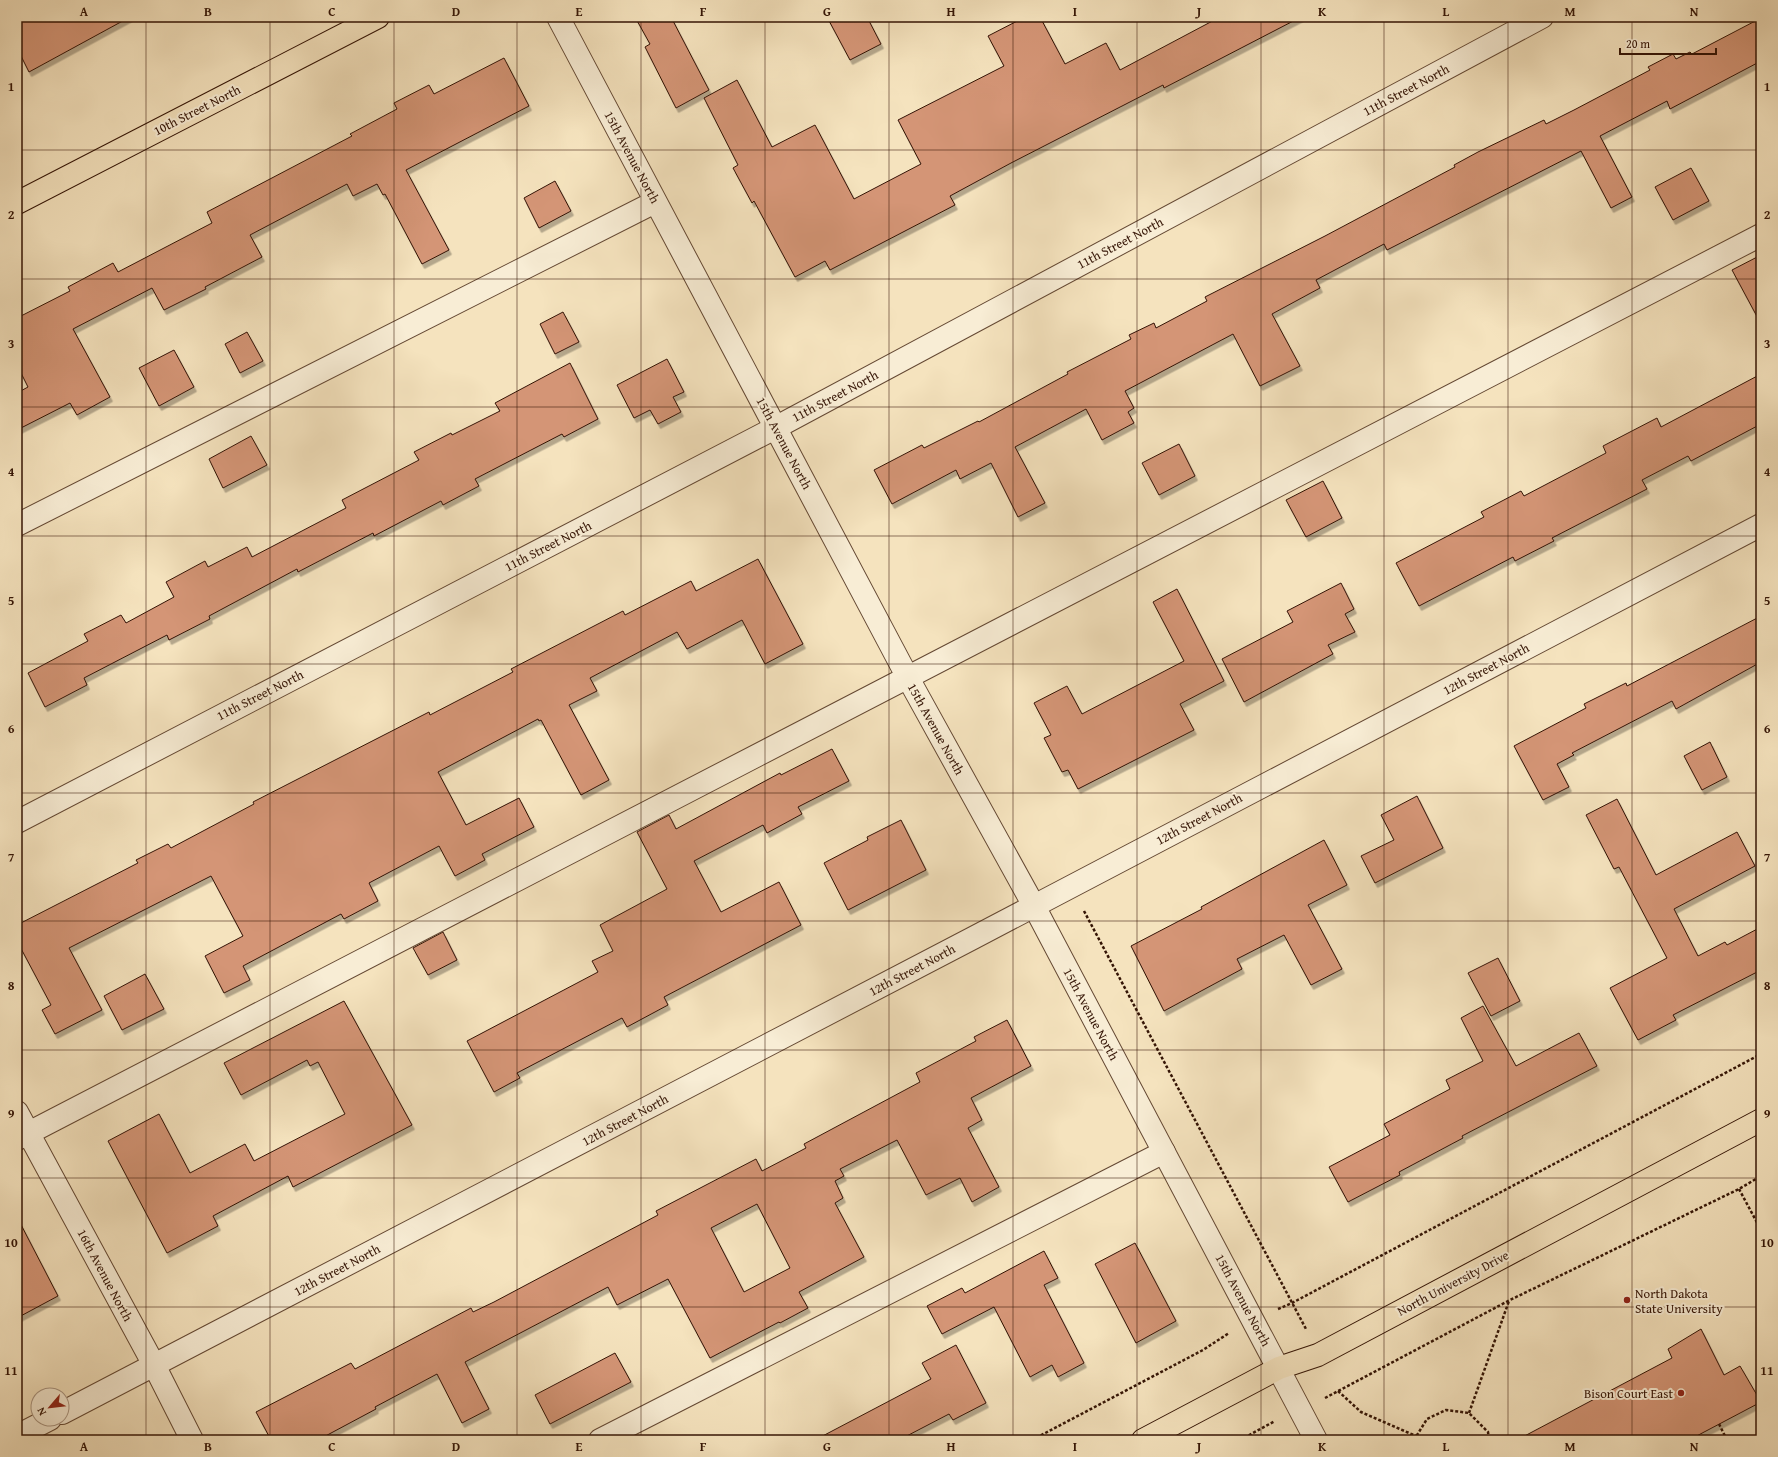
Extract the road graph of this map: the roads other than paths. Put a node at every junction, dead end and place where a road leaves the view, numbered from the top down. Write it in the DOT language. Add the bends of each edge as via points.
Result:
graph roads {
  1 [pos="378,17"];
  2 [pos="558,17"];
  3 [pos="1542,17"];
  4 [pos="655,202"];
  5 [pos="17,203"];
  6 [pos="1761,235"];
  7 [pos="775,428"];
  8 [pos="1761,525"];
  9 [pos="17,526"];
  10 [pos="908,678"];
  11 [pos="17,822"];
  12 [pos="1034,906"];
  13 [pos="17,1112"];
  14 [pos="1761,1120"];
  15 [pos="23,1136"];
  16 [pos="1164,1152"];
  17 [pos="154,1365"];
  18 [pos="1279,1368"];
  19 [pos="70,1409"];
  20 [pos="34,1427"];
  21 [pos="17,1436"];
  22 [pos="192,1440"];
  23 [pos="600,1440"];
  24 [pos="1143,1440"];
  25 [pos="1316,1440"];
  1 -- 5 [label="main road, 10th Street North"];
  2 -- 4 [label="street, 15th Avenue North"];
  3 -- 7 [label="street, 11th Street North"];
  4 -- 7 [label="street, 15th Avenue North"];
  4 -- 9 [label="street"];
  6 -- 10 [label="street"];
  7 -- 10 [label="street, 15th Avenue North"];
  7 -- 11 [label="street, 11th Street North"];
  8 -- 12 [label="street, 12th Street North"];
  10 -- 12 [label="street, 15th Avenue North"];
  10 -- 15 [label="street"];
  12 -- 16 [label="street, 15th Avenue North"];
  12 -- 17 [label="street, 12th Street North"];
  13 -- 15 [label="street, 16th Avenue North"];
  14 -- 18 [label="main road, North University Drive" via="1318,1355"];
  15 -- 17 [label="street, 16th Avenue North"];
  16 -- 18 [label="street, 15th Avenue North"];
  16 -- 23 [label="street"];
  17 -- 19 [label="street, 12th Street North"];
  17 -- 22 [label="street, 16th Avenue North"];
  18 -- 24 [label="main road, North University Drive"];
  18 -- 25 [label="street, 15th Avenue North"];
  20 -- 21 [label="street"];
}
